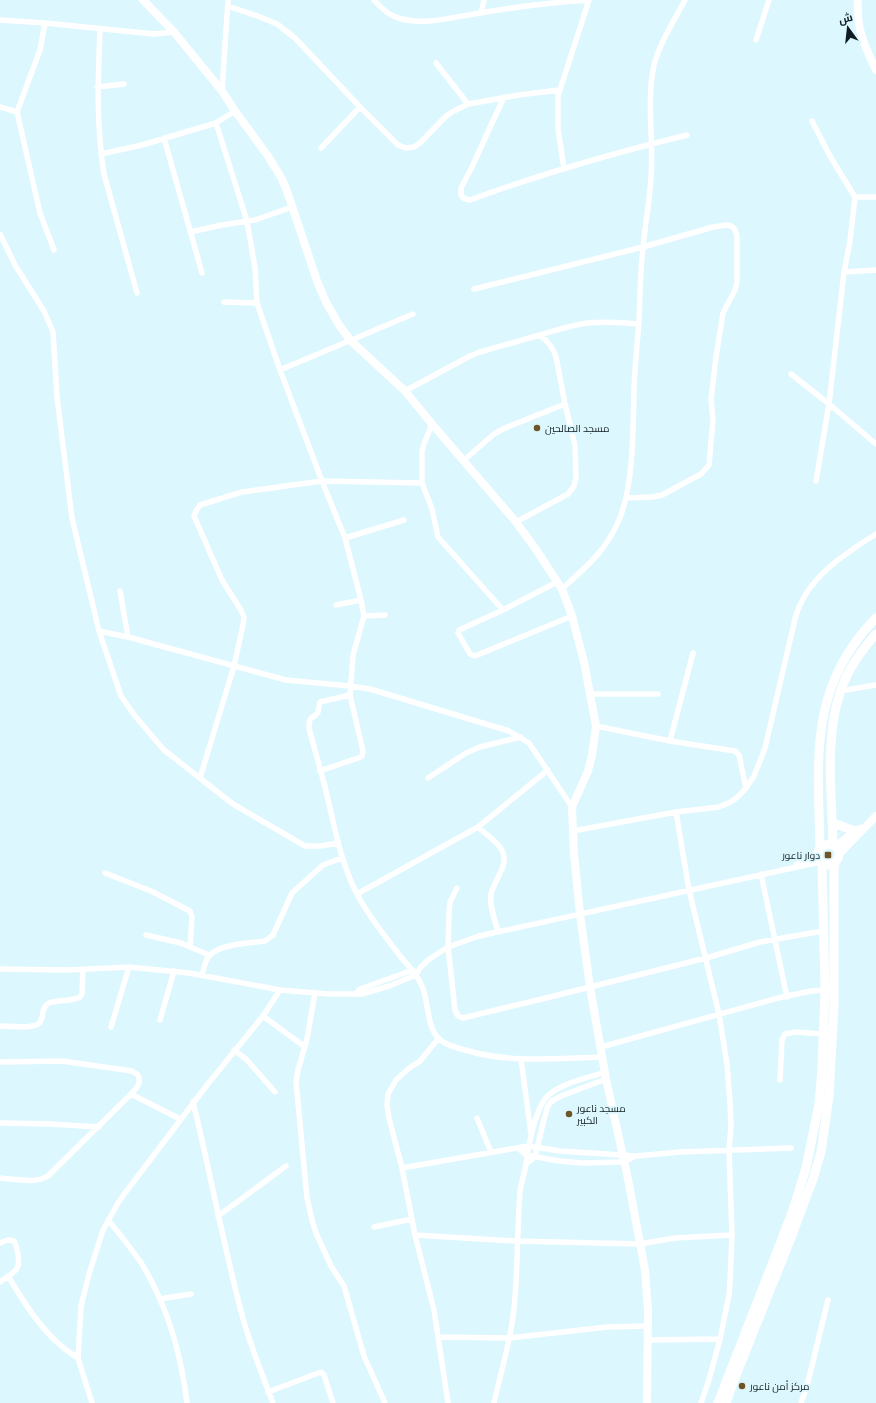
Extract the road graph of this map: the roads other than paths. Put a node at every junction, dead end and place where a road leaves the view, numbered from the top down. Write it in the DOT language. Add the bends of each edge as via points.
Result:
graph roads {
  1 [pos="143,0"];
  2 [pos="374,0"];
  3 [pos="484,0"];
  4 [pos="589,0"];
  5 [pos="685,0"];
  6 [pos="769,0"];
  7 [pos="858,0"];
  8 [pos="228,3"];
  9 [pos="480,13"];
  10 [pos="0,20"];
  11 [pos="45,23"];
  12 [pos="100,29"];
  13 [pos="174,32"];
  14 [pos="756,40"];
  15 [pos="436,63"];
  16 [pos="876,70"];
  17 [pos="124,84"];
  18 [pos="97,87"];
  19 [pos="560,90"];
  20 [pos="222,91"];
  21 [pos="504,97"];
  22 [pos="468,104"];
  23 [pos="0,107"];
  24 [pos="360,107"];
  25 [pos="234,111"];
  26 [pos="17,112"];
  27 [pos="812,121"];
  28 [pos="216,123"];
  29 [pos="687,135"];
  30 [pos="164,138"];
  31 [pos="652,144"];
  32 [pos="321,148"];
  33 [pos="101,154"];
  34 [pos="564,168"];
  35 [pos="876,197"];
  36 [pos="855,198"];
  37 [pos="292,207"];
  38 [pos="247,221"];
  39 [pos="190,232"];
  40 [pos="0,234"];
  41 [pos="643,247"];
  42 [pos="54,250"];
  43 [pos="876,270"];
  44 [pos="844,272"];
  45 [pos="202,274"];
  46 [pos="474,289"];
  47 [pos="137,293"];
  48 [pos="224,302"];
  49 [pos="257,303"];
  50 [pos="413,314"];
  51 [pos="639,324"];
  52 [pos="540,335"];
  53 [pos="351,341"];
  54 [pos="280,370"];
  55 [pos="791,374"];
  56 [pos="405,391"];
  57 [pos="565,404"];
  58 [pos="829,404"];
  59 [pos="432,424"];
  60 [pos="876,444"];
  61 [pos="463,461"];
  62 [pos="322,482"];
  63 [pos="816,482"];
  64 [pos="422,483"];
  65 [pos="626,498"];
  66 [pos="404,520"];
  67 [pos="516,522"];
  68 [pos="876,534"];
  69 [pos="345,538"];
  70 [pos="560,585"];
  71 [pos="120,591"];
  72 [pos="361,600"];
  73 [pos="336,605"];
  74 [pos="503,610"];
  75 [pos="385,615"];
  76 [pos="364,616"];
  77 [pos="572,616"];
  78 [pos="876,618"];
  79 [pos="99,631"];
  80 [pos="876,634"];
  81 [pos="128,637"];
  82 [pos="693,653"];
  83 [pos="234,666"];
  84 [pos="876,685"];
  85 [pos="350,686"];
  86 [pos="840,691"];
  87 [pos="590,694"];
  88 [pos="658,694"];
  89 [pos="350,695"];
  90 [pos="596,726"];
  91 [pos="521,737"];
  92 [pos="670,741"];
  93 [pos="548,770"];
  94 [pos="320,771"];
  95 [pos="200,778"];
  96 [pos="428,778"];
  97 [pos="746,788"];
  98 [pos="572,808"];
  99 [pos="676,812"];
  100 [pos="876,816"];
  101 [pos="832,823"];
  102 [pos="478,826"];
  103 [pos="573,830"];
  104 [pos="859,830"];
  105 [pos="338,843"];
  106 [pos="836,849"];
  107 [pos="820,857"];
  108 [pos="342,858"];
  109 [pos="835,863"];
  110 [pos="105,873"];
  111 [pos="761,874"];
  112 [pos="457,888"];
  113 [pos="689,890"];
  114 [pos="357,894"];
  115 [pos="580,914"];
  116 [pos="498,931"];
  117 [pos="823,931"];
  118 [pos="146,935"];
  119 [pos="775,940"];
  120 [pos="190,947"];
  121 [pos="448,947"];
  122 [pos="209,955"];
  123 [pos="706,958"];
  124 [pos="129,967"];
  125 [pos="0,969"];
  126 [pos="83,969"];
  127 [pos="174,971"];
  128 [pos="413,972"];
  129 [pos="202,975"];
  130 [pos="590,987"];
  131 [pos="280,990"];
  132 [pos="824,990"];
  133 [pos="315,993"];
  134 [pos="787,997"];
  135 [pos="719,1014"];
  136 [pos="263,1016"];
  137 [pos="160,1020"];
  138 [pos="0,1026"];
  139 [pos="111,1027"];
  140 [pos="823,1034"];
  141 [pos="438,1039"];
  142 [pos="305,1047"];
  143 [pos="602,1047"];
  144 [pos="234,1050"];
  145 [pos="603,1057"];
  146 [pos="521,1059"];
  147 [pos="0,1062"];
  148 [pos="606,1075"];
  149 [pos="780,1080"];
  150 [pos="275,1092"];
  151 [pos="131,1094"];
  152 [pos="194,1102"];
  153 [pos="477,1118"];
  154 [pos="180,1119"];
  155 [pos="0,1123"];
  156 [pos="99,1127"];
  157 [pos="532,1137"];
  158 [pos="528,1146"];
  159 [pos="518,1148"];
  160 [pos="537,1148"];
  161 [pos="791,1148"];
  162 [pos="729,1150"];
  163 [pos="491,1152"];
  164 [pos="526,1155"];
  165 [pos="535,1157"];
  166 [pos="623,1158"];
  167 [pos="526,1164"];
  168 [pos="286,1166"];
  169 [pos="402,1168"];
  170 [pos="0,1178"];
  171 [pos="218,1216"];
  172 [pos="412,1219"];
  173 [pos="108,1220"];
  174 [pos="374,1227"];
  175 [pos="415,1235"];
  176 [pos="732,1235"];
  177 [pos="516,1241"];
  178 [pos="0,1243"];
  179 [pos="640,1244"];
  180 [pos="8,1276"];
  181 [pos="0,1282"];
  182 [pos="190,1294"];
  183 [pos="160,1299"];
  184 [pos="828,1300"];
  185 [pos="648,1326"];
  186 [pos="438,1337"];
  187 [pos="509,1338"];
  188 [pos="648,1340"];
  189 [pos="720,1340"];
  190 [pos="78,1358"];
  191 [pos="268,1392"];
  192 [pos="92,1403"];
  193 [pos="187,1403"];
  194 [pos="273,1403"];
  195 [pos="334,1403"];
  196 [pos="385,1403"];
  197 [pos="448,1403"];
  198 [pos="494,1403"];
  199 [pos="647,1403"];
  200 [pos="701,1403"];
  201 [pos="718,1403"];
  202 [pos="726,1403"];
  203 [pos="801,1403"];
  1 -- 13 [label="street"];
  2 -- 9 [label="street" via="396,18 406,20 437,20"];
  3 -- 9 [label="street"];
  4 -- 9 [label="street"];
  4 -- 19 [label="street"];
  5 -- 31 [label="street" via="654,65 651,92"];
  6 -- 14 [label="street"];
  7 -- 16 [label="street" via="860,32"];
  8 -- 20 [label="street"];
  8 -- 24 [label="street" via="277,24 295,38"];
  10 -- 11 [label="street"];
  11 -- 12 [label="street"];
  11 -- 26 [label="street" via="40,50"];
  12 -- 13 [label="street" via="154,34"];
  12 -- 18 [label="street"];
  13 -- 20 [label="street"];
  15 -- 22 [label="street"];
  17 -- 18 [label="street"];
  18 -- 33 [label="street"];
  19 -- 21 [label="street"];
  19 -- 34 [label="street" via="557,120"];
  20 -- 25 [label="street"];
  21 -- 22 [label="street"];
  21 -- 34 [label="street" via="461,188 463,198 470,200"];
  22 -- 24 [label="street" via="448,114 417,145 406,148 398,144"];
  23 -- 26 [label="street"];
  24 -- 32 [label="street"];
  25 -- 28 [label="street"];
  25 -- 37 [label="street" via="275,167"];
  26 -- 42 [label="street" via="40,213"];
  27 -- 36 [label="street"];
  28 -- 30 [label="street"];
  28 -- 38 [label="street"];
  29 -- 31 [label="street"];
  30 -- 33 [label="street"];
  30 -- 39 [label="street"];
  31 -- 34 [label="street"];
  31 -- 41 [label="street"];
  33 -- 47 [label="street" via="104,174"];
  35 -- 36 [label="street"];
  36 -- 44 [label="street"];
  37 -- 38 [label="street"];
  37 -- 53 [label="street" via="320,288 332,313"];
  38 -- 39 [label="street"];
  38 -- 49 [label="street" via="255,268"];
  39 -- 45 [label="street"];
  40 -- 79 [label="street" via="15,265 44,311 53,332 58,405 72,518"];
  41 -- 46 [label="street"];
  41 -- 51 [label="street"];
  41 -- 65 [label="street" via="703,230 731,226 737,235 737,282 723,313 711,399 713,420 709,465 702,474 662,495"];
  43 -- 44 [label="street"];
  44 -- 58 [label="street"];
  48 -- 49 [label="street"];
  49 -- 54 [label="street"];
  50 -- 53 [label="street"];
  51 -- 52 [label="street" via="588,323"];
  51 -- 65 [label="street"];
  52 -- 56 [label="street" via="470,356"];
  52 -- 57 [label="street" via="554,350"];
  53 -- 54 [label="street"];
  53 -- 56 [label="street"];
  54 -- 62 [label="street"];
  55 -- 58 [label="street"];
  56 -- 59 [label="street"];
  57 -- 61 [label="street" via="494,434"];
  57 -- 67 [label="street" via="575,446 574,486 568,494"];
  58 -- 60 [label="street"];
  58 -- 63 [label="street"];
  59 -- 61 [label="street"];
  59 -- 64 [label="street" via="422,451"];
  61 -- 67 [label="street"];
  62 -- 64 [label="street"];
  62 -- 69 [label="street"];
  62 -- 83 [label="street" via="242,492 200,505 196,511 194,516 222,580 244,617"];
  64 -- 74 [label="street" via="432,509 438,538"];
  65 -- 70 [label="street" via="619,521 602,550 594,560"];
  66 -- 69 [label="street"];
  67 -- 70 [label="street"];
  68 -- 97 [label="street" via="830,566 799,605 765,748 754,776"];
  69 -- 72 [label="street"];
  70 -- 74 [label="street"];
  70 -- 77 [label="street"];
  71 -- 81 [label="street"];
  72 -- 73 [label="street"];
  72 -- 76 [label="street"];
  74 -- 77 [label="street" via="458,630 472,655 499,647"];
  75 -- 76 [label="street"];
  76 -- 85 [label="street" via="352,655"];
  77 -- 87 [label="street"];
  78 -- 107 [label="main road" via="847,653 832,683 824,710 818,770"];
  79 -- 81 [label="street"];
  79 -- 95 [label="street" via="121,696 164,750"];
  80 -- 86 [label="main road" via="858,655"];
  81 -- 83 [label="street"];
  82 -- 92 [label="street"];
  83 -- 85 [label="street" via="286,680"];
  83 -- 95 [label="street"];
  84 -- 86 [label="street"];
  85 -- 89 [label="street"];
  85 -- 91 [label="street" via="370,689"];
  86 -- 101 [label="main road" via="832,738"];
  87 -- 88 [label="street"];
  87 -- 90 [label="street"];
  89 -- 94 [label="street" via="320,702 318,712 309,721"];
  89 -- 94 [label="street" via="362,756"];
  90 -- 92 [label="street"];
  90 -- 98 [label="street" via="588,771"];
  91 -- 93 [label="street" via="529,742"];
  91 -- 96 [label="street" via="466,752"];
  92 -- 97 [label="street" via="737,752 740,755"];
  93 -- 98 [label="street"];
  93 -- 102 [label="street"];
  94 -- 105 [label="street"];
  95 -- 105 [label="street" via="233,804 305,846"];
  97 -- 99 [label="street" via="738,798 726,805"];
  98 -- 103 [label="street"];
  99 -- 103 [label="street"];
  99 -- 113 [label="street"];
  100 -- 104 [label="street"];
  101 -- 104 [label="main road"];
  101 -- 106 [label="main road"];
  102 -- 114 [label="street"];
  102 -- 116 [label="street" via="502,848 504,853 504,866 491,899"];
  103 -- 115 [label="street"];
  104 -- 106 [label="street"];
  105 -- 108 [label="street"];
  106 -- 107 [label="main road" via="828,844 824,845"];
  106 -- 109 [label="main road" via="838,859"];
  107 -- 109 [label="main road" via="828,866"];
  107 -- 111 [label="street"];
  107 -- 117 [label="main road"];
  108 -- 114 [label="street"];
  108 -- 122 [label="street" via="323,865 292,893 271,937 265,941 222,948"];
  109 -- 202 [label="main road" via="834,1007 829,1096 821,1152 792,1238"];
  110 -- 120 [label="street" via="151,891 190,911"];
  111 -- 113 [label="street"];
  111 -- 119 [label="street"];
  112 -- 121 [label="street" via="449,906"];
  113 -- 115 [label="street"];
  113 -- 123 [label="street"];
  114 -- 128 [label="street"];
  115 -- 116 [label="street"];
  115 -- 130 [label="street"];
  116 -- 121 [label="street"];
  117 -- 119 [label="street"];
  117 -- 132 [label="main road"];
  118 -- 120 [label="street"];
  119 -- 123 [label="street"];
  119 -- 134 [label="street"];
  120 -- 122 [label="street"];
  121 -- 128 [label="street"];
  121 -- 130 [label="street" via="455,1010 460,1017"];
  122 -- 129 [label="street"];
  123 -- 130 [label="street"];
  123 -- 135 [label="street"];
  124 -- 126 [label="street"];
  124 -- 127 [label="street"];
  124 -- 139 [label="street"];
  125 -- 126 [label="street"];
  126 -- 138 [label="street" via="80,998 46,1005 38,1024"];
  127 -- 129 [label="street"];
  127 -- 137 [label="street"];
  128 -- 133 [label="street" via="372,992"];
  128 -- 141 [label="street" via="424,990 432,1028"];
  129 -- 131 [label="street"];
  130 -- 143 [label="street"];
  131 -- 133 [label="street"];
  131 -- 136 [label="street"];
  132 -- 134 [label="street"];
  132 -- 140 [label="main road"];
  133 -- 142 [label="street"];
  134 -- 135 [label="street"];
  135 -- 143 [label="street"];
  135 -- 162 [label="street" via="729,1084"];
  136 -- 142 [label="street"];
  136 -- 144 [label="street"];
  140 -- 149 [label="street" via="785,1034 782,1040"];
  140 -- 201 [label="main road" via="819,1104 806,1168 792,1213"];
  141 -- 146 [label="street" via="484,1056"];
  141 -- 169 [label="street" via="420,1061 396,1080 388,1094 387,1112"];
  142 -- 196 [label="street" via="296,1080 309,1210 331,1266 344,1286 364,1356"];
  143 -- 145 [label="street"];
  144 -- 150 [label="street" via="246,1059"];
  144 -- 152 [label="street"];
  145 -- 146 [label="street"];
  145 -- 148 [label="street"];
  146 -- 157 [label="street"];
  147 -- 151 [label="street" via="57,1061 132,1071 138,1075 140,1081"];
  148 -- 157 [label="street" via="567,1085 552,1092 543,1104"];
  148 -- 160 [label="street" via="552,1101 547,1110"];
  148 -- 166 [label="street"];
  151 -- 154 [label="street"];
  151 -- 156 [label="street"];
  152 -- 154 [label="street"];
  152 -- 171 [label="street"];
  153 -- 163 [label="street"];
  154 -- 173 [label="street"];
  155 -- 156 [label="street"];
  156 -- 170 [label="street" via="44,1178"];
  157 -- 158 [label="street"];
  158 -- 159 [label="street"];
  158 -- 160 [label="street"];
  158 -- 164 [label="street"];
  159 -- 163 [label="street"];
  159 -- 164 [label="street"];
  160 -- 165 [label="street"];
  160 -- 166 [label="street"];
  161 -- 162 [label="street"];
  162 -- 166 [label="street"];
  162 -- 176 [label="street"];
  163 -- 169 [label="street"];
  164 -- 165 [label="street"];
  164 -- 167 [label="street"];
  165 -- 166 [label="street" via="583,1163"];
  165 -- 167 [label="street"];
  166 -- 179 [label="street"];
  167 -- 177 [label="street" via="520,1190"];
  168 -- 171 [label="street"];
  169 -- 172 [label="street"];
  171 -- 191 [label="street" via="244,1323"];
  172 -- 174 [label="street"];
  172 -- 175 [label="street"];
  173 -- 183 [label="street" via="140,1262"];
  173 -- 190 [label="street" via="84,1291"];
  175 -- 177 [label="street"];
  175 -- 186 [label="street" via="430,1291"];
  176 -- 179 [label="street" via="675,1238"];
  176 -- 189 [label="street" via="729,1295"];
  177 -- 179 [label="street"];
  177 -- 187 [label="street" via="514,1307"];
  178 -- 180 [label="street" via="12,1240 17,1247 19,1266"];
  179 -- 185 [label="street" via="647,1290"];
  180 -- 181 [label="street"];
  180 -- 190 [label="street" via="37,1319 61,1345"];
  182 -- 183 [label="street"];
  183 -- 193 [label="street" via="179,1356"];
  184 -- 203 [label="street"];
  185 -- 187 [label="street" via="607,1327"];
  185 -- 188 [label="street"];
  186 -- 187 [label="street"];
  186 -- 197 [label="street"];
  187 -- 198 [label="street"];
  188 -- 189 [label="street"];
  188 -- 199 [label="street"];
  189 -- 200 [label="street"];
  190 -- 192 [label="street"];
  191 -- 194 [label="street"];
  191 -- 195 [label="street" via="321,1372"];
}
